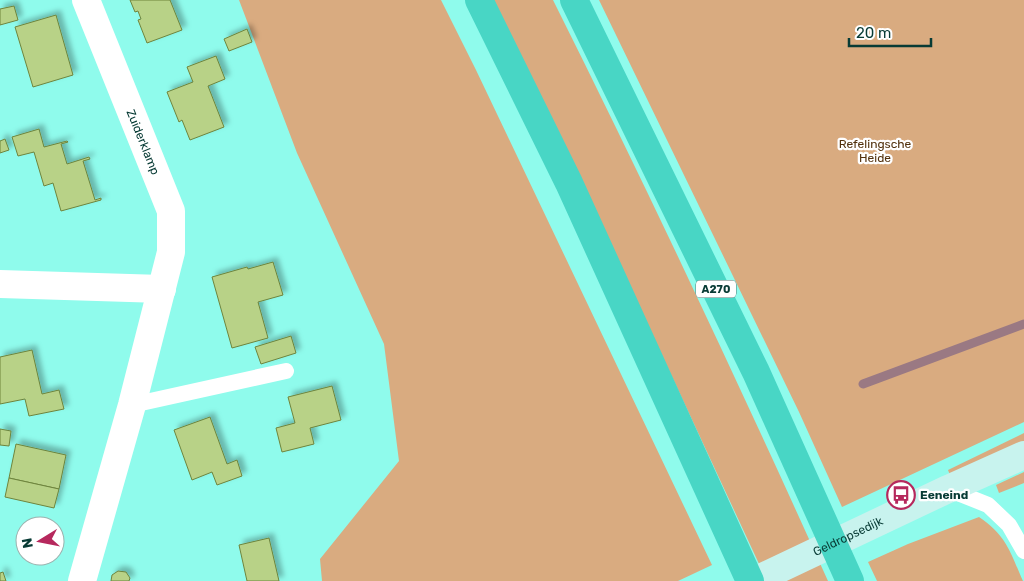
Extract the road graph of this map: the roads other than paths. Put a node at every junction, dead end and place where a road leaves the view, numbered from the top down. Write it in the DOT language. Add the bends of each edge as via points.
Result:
graph roads {
  1 [pos="86,0"];
  2 [pos="479,0"];
  3 [pos="574,0"];
  4 [pos="0,284"];
  5 [pos="162,289"];
  6 [pos="286,371"];
  7 [pos="132,405"];
  8 [pos="1024,455"];
  9 [pos="948,489"];
  10 [pos="1024,551"];
  11 [pos="82,581"];
  12 [pos="750,581"];
  13 [pos="754,581"];
  14 [pos="850,581"];
  1 -- 5 [label="street, Zuiderklamp" via="171,211 171,252"];
  2 -- 12 [label="highway" via="569,182"];
  3 -- 14 [label="highway, A270" via="756,372"];
  4 -- 5 [label="street"];
  5 -- 7 [label="street, Zuiderklamp"];
  6 -- 7 [label="lane"];
  7 -- 11 [label="street, Zuiderklamp"];
  8 -- 9 [label="street, Geldropsedijk"];
  9 -- 10 [label="lane" via="988,505 1009,525"];
  9 -- 13 [label="street, Geldropsedijk"];
}
